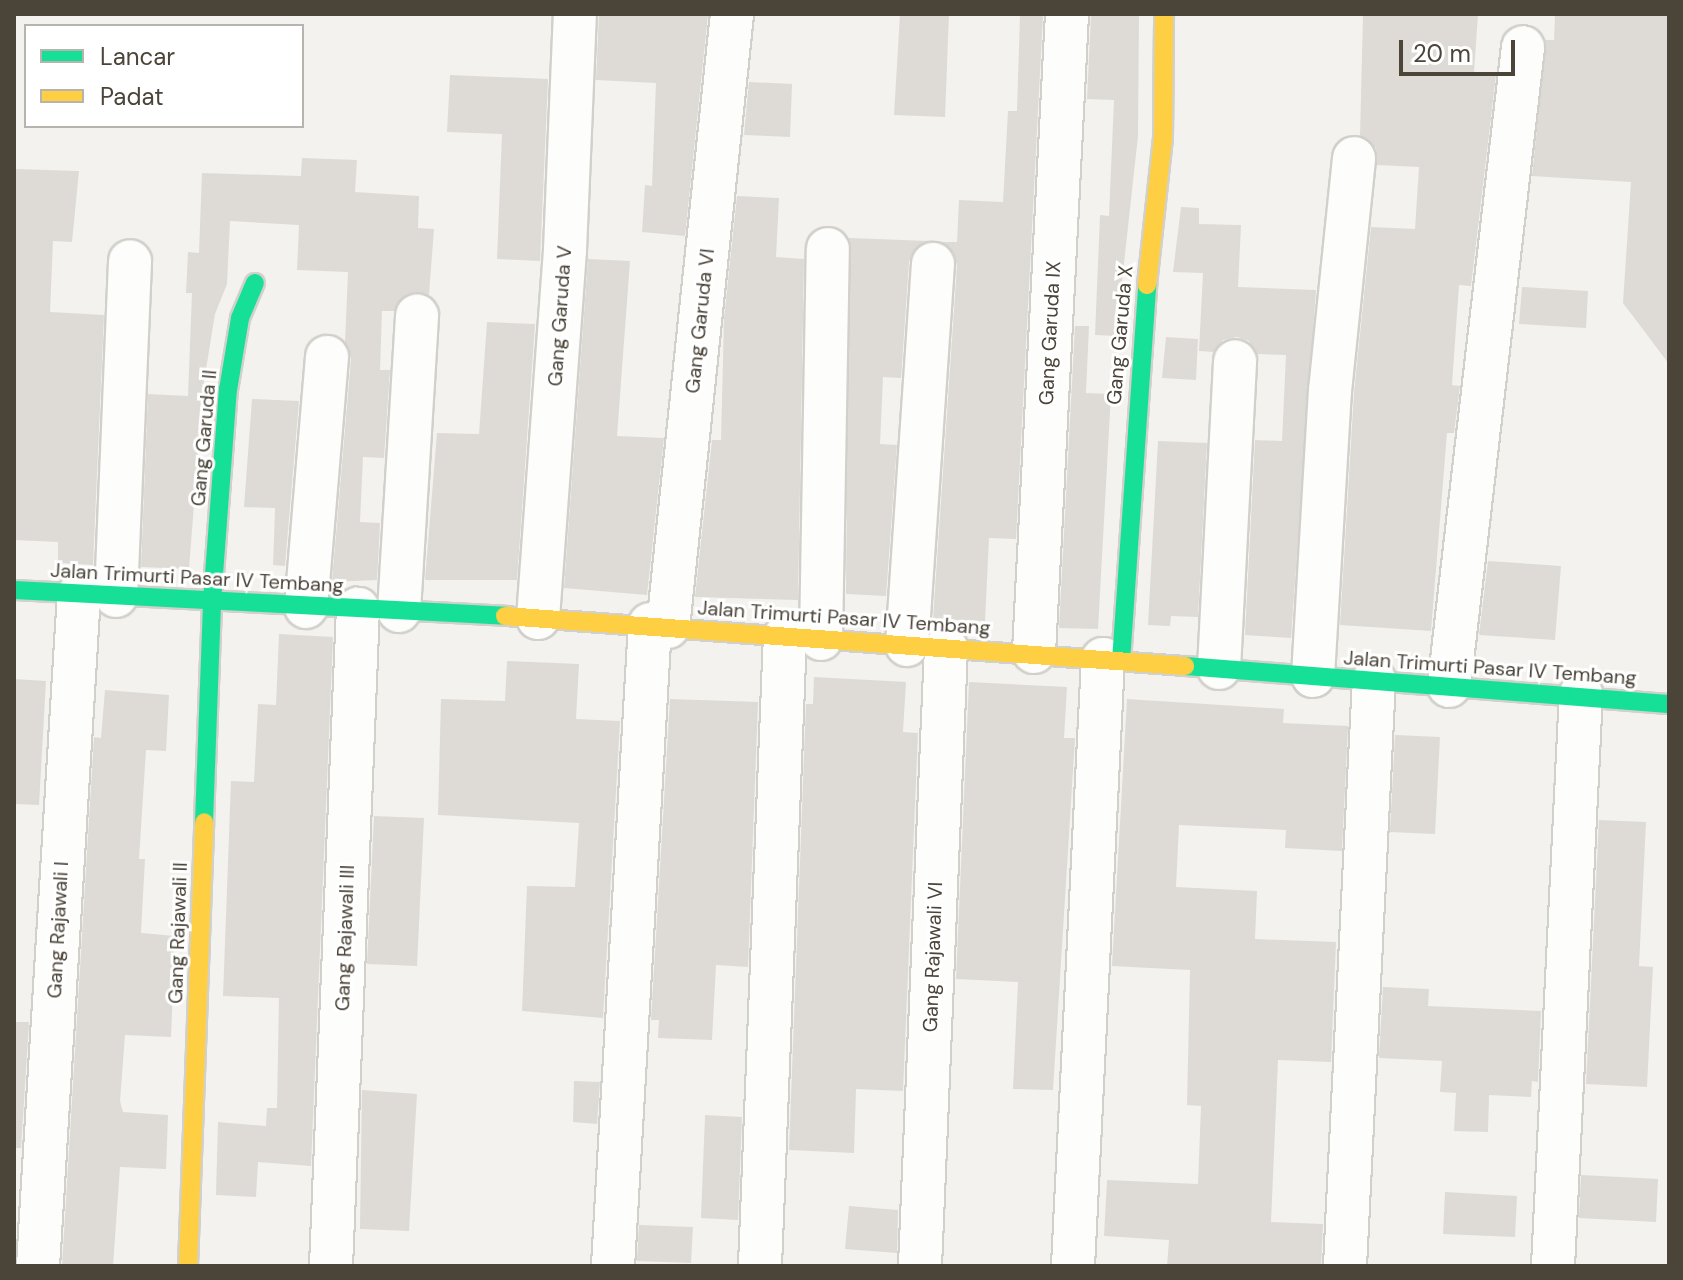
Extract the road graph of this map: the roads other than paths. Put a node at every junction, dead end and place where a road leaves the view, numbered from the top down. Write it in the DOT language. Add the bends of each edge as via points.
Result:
graph roads {
  1 [pos="575,14"];
  2 [pos="732,14"];
  3 [pos="1067,14"];
  4 [pos="1164,14"];
  5 [pos="1523,47"];
  6 [pos="1354,158"];
  7 [pos="828,249"];
  8 [pos="130,261"];
  9 [pos="933,264"];
  10 [pos="255,283"];
  11 [pos="417,316"];
  12 [pos="327,357"];
  13 [pos="1235,361"];
  14 [pos="14,590"];
  15 [pos="97,595"];
  16 [pos="212,601"];
  17 [pos="306,607"];
  18 [pos="378,610"];
  19 [pos="538,618"];
  20 [pos="659,626"];
  21 [pos="803,637"];
  22 [pos="926,646"];
  23 [pos="1034,652"];
  24 [pos="1112,660"];
  25 [pos="1219,668"];
  26 [pos="1313,676"];
  27 [pos="1374,680"];
  28 [pos="1449,686"];
  29 [pos="1581,694"];
  30 [pos="1669,704"];
  31 [pos="38,1266"];
  32 [pos="188,1266"];
  33 [pos="331,1266"];
  34 [pos="613,1266"];
  35 [pos="760,1266"];
  36 [pos="920,1266"];
  37 [pos="1073,1266"];
  38 [pos="1345,1266"];
  39 [pos="1553,1266"];
  1 -- 19 [label="street, Gang Garuda V" via="565,250"];
  2 -- 20 [label="street, Gang Garuda VI"];
  3 -- 23 [label="street, Gang Garuda IX"];
  4 -- 24 [label="street, Gang Garuda X" via="1163,137"];
  5 -- 28 [label="street"];
  6 -- 26 [label="street" via="1330,391"];
  7 -- 21 [label="street"];
  8 -- 15 [label="street, Gang Rajawali I"];
  9 -- 22 [label="street, Gang Rajawali VI"];
  10 -- 16 [label="street, Gang Garuda II" via="240,318 228,390"];
  11 -- 18 [label="street, Gang Rajawali III"];
  12 -- 17 [label="street"];
  13 -- 25 [label="street"];
  14 -- 15 [label="street, Jalan Trimurti Pasar IV Tembang"];
  15 -- 16 [label="street, Jalan Trimurti Pasar IV Tembang"];
  15 -- 31 [label="street, Gang Rajawali I"];
  16 -- 17 [label="street, Jalan Trimurti Pasar IV Tembang"];
  16 -- 32 [label="street, Gang Rajawali II"];
  17 -- 18 [label="street, Jalan Trimurti Pasar IV Tembang"];
  18 -- 19 [label="street, Jalan Trimurti Pasar IV Tembang"];
  18 -- 33 [label="street, Gang Rajawali III"];
  19 -- 20 [label="street, Jalan Trimurti Pasar IV Tembang"];
  20 -- 21 [label="street, Jalan Trimurti Pasar IV Tembang"];
  20 -- 34 [label="street, Gang Garuda VI"];
  21 -- 22 [label="street, Jalan Trimurti Pasar IV Tembang"];
  21 -- 35 [label="street"];
  22 -- 23 [label="street, Jalan Trimurti Pasar IV Tembang"];
  22 -- 36 [label="street, Gang Rajawali VI"];
  23 -- 24 [label="street, Jalan Trimurti Pasar IV Tembang"];
  24 -- 25 [label="street, Jalan Trimurti Pasar IV Tembang"];
  24 -- 37 [label="street"];
  25 -- 26 [label="street, Jalan Trimurti Pasar IV Tembang"];
  26 -- 27 [label="street, Jalan Trimurti Pasar IV Tembang"];
  27 -- 28 [label="street, Jalan Trimurti Pasar IV Tembang"];
  27 -- 38 [label="street"];
  28 -- 29 [label="street, Jalan Trimurti Pasar IV Tembang"];
  29 -- 30 [label="street, Jalan Trimurti Pasar IV Tembang"];
  29 -- 39 [label="street"];
}
